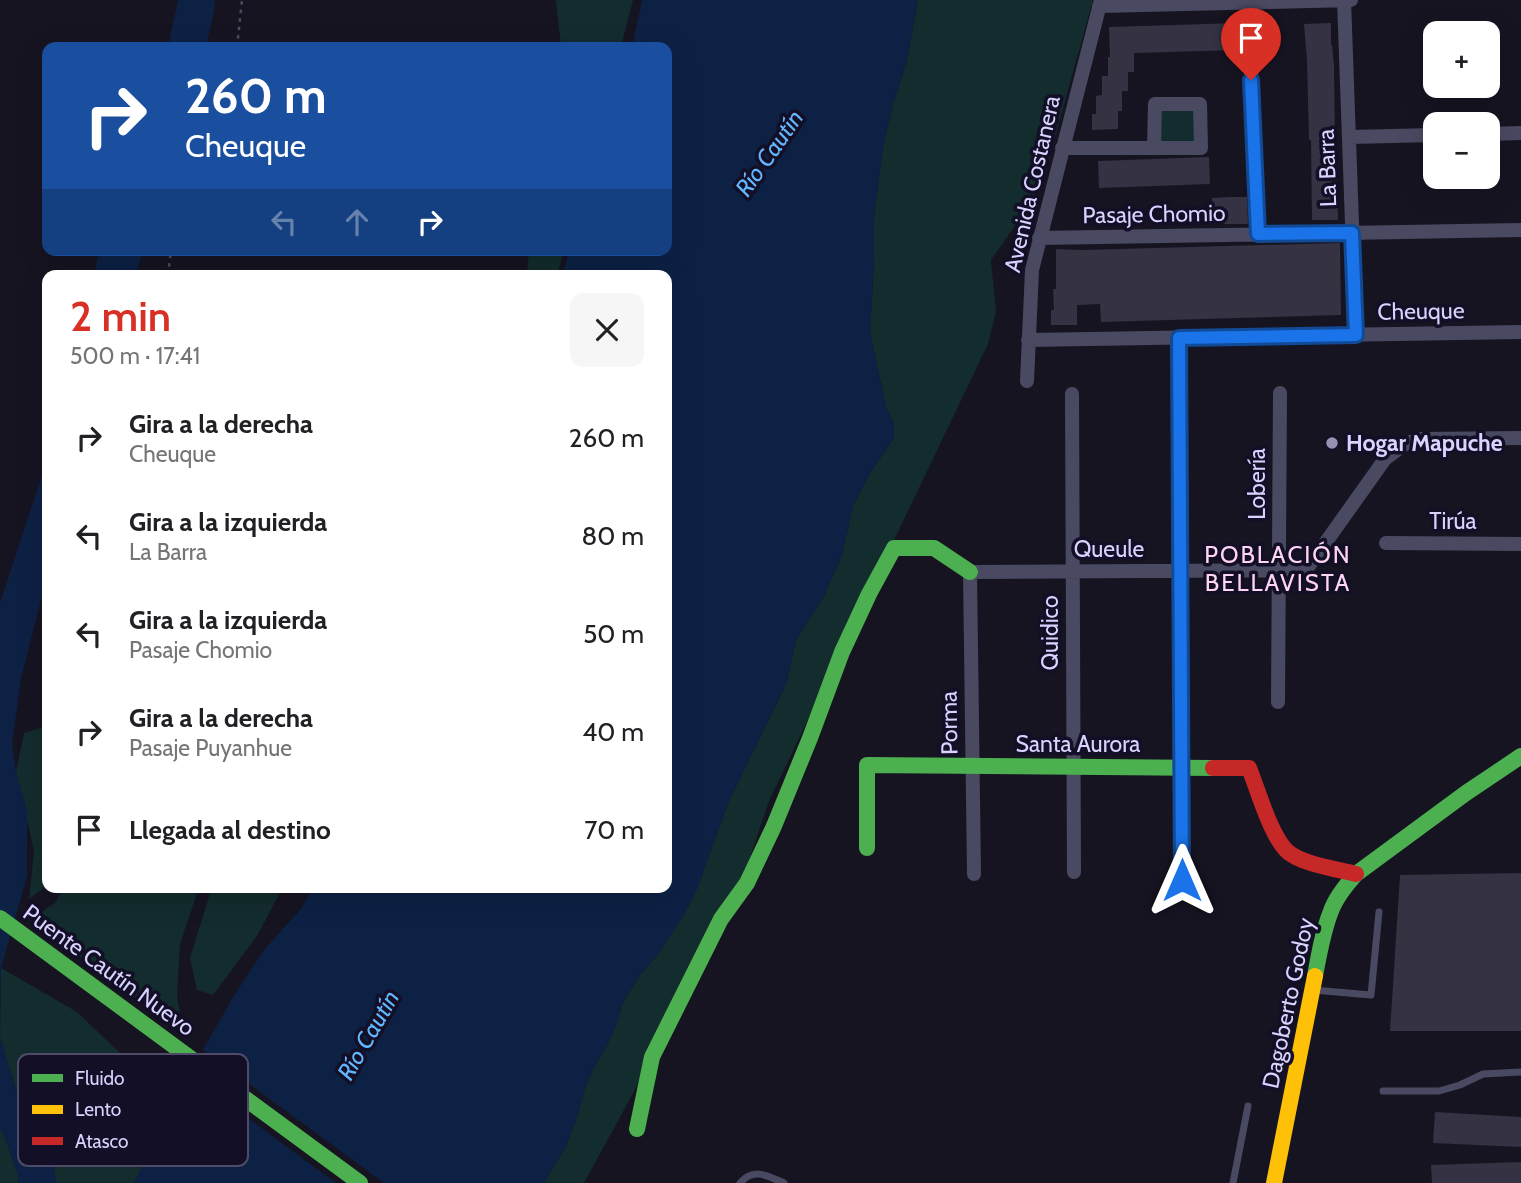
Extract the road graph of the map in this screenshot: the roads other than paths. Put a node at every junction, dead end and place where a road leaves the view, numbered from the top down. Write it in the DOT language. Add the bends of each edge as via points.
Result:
graph roads {
  1 [pos="1344,0"];
  2 [pos="1351,0"];
  3 [pos="1248,1"];
  4 [pos="1100,3"];
  5 [pos="1521,133"];
  6 [pos="1500,134"];
  7 [pos="1423,135"];
  8 [pos="1349,137"];
  9 [pos="1062,148"];
  10 [pos="1154,148"];
  11 [pos="1521,230"];
  12 [pos="1352,233"];
  13 [pos="1258,234"];
  14 [pos="1039,238"];
  15 [pos="1521,332"];
  16 [pos="1356,335"];
  17 [pos="1179,338"];
  18 [pos="1028,340"];
  19 [pos="1027,381"];
  20 [pos="1280,393"];
  21 [pos="1072,394"];
  22 [pos="1521,439"];
  23 [pos="1385,543"];
  24 [pos="1521,544"];
  25 [pos="1180,571"];
  26 [pos="1280,571"];
  27 [pos="970,572"];
  28 [pos="1073,572"];
  29 [pos="1278,702"];
  30 [pos="1521,757"];
  31 [pos="972,766"];
  32 [pos="1073,766"];
  33 [pos="1182,767"];
  34 [pos="867,848"];
  35 [pos="1073,872"];
  36 [pos="974,874"];
  37 [pos="1356,874"];
  38 [pos="1182,880"];
  39 [pos="1379,912"];
  40 [pos="0,918"];
  41 [pos="1312,990"];
  42 [pos="185,1054"];
  43 [pos="1521,1072"];
  44 [pos="1383,1091"];
  45 [pos="248,1101"];
  46 [pos="1248,1106"];
  47 [pos="637,1129"];
  48 [pos="360,1183"];
  49 [pos="740,1183"];
  50 [pos="784,1183"];
  51 [pos="1233,1183"];
  52 [pos="1274,1183"];
  1 -- 2 [label="street"];
  1 -- 3 [label="street"];
  1 -- 8 [label="street, La Barra"];
  3 -- 4 [label="street"];
  3 -- 13 [label="street"];
  4 -- 9 [label="street, Avenida Costanera"];
  5 -- 6 [label="street"];
  7 -- 8 [label="street"];
  8 -- 12 [label="street, La Barra"];
  9 -- 10 [label="street"];
  9 -- 14 [label="street, Avenida Costanera"];
  10 -- 10 [label="street" via="1201,148 1200,103 1155,104"];
  11 -- 12 [label="street, Pasaje Chomio"];
  12 -- 13 [label="street, Pasaje Chomio"];
  12 -- 16 [label="street, La Barra"];
  13 -- 14 [label="street, Pasaje Chomio"];
  14 -- 18 [label="street, Avenida Costanera" via="1032,270"];
  15 -- 16 [label="street, Cheuque"];
  16 -- 17 [label="street, Cheuque"];
  17 -- 18 [label="street, Cheuque"];
  17 -- 25 [label="street"];
  18 -- 19 [label="street, Avenida Costanera"];
  20 -- 26 [label="street, Lobería"];
  21 -- 28 [label="street, Quidico"];
  22 -- 26 [label="street, Queule" via="1420,439 1405,444 1385,459 1306,570"];
  23 -- 24 [label="street, Tirúa"];
  25 -- 26 [label="street, Queule"];
  25 -- 28 [label="street, Queule"];
  25 -- 33 [label="street"];
  26 -- 29 [label="street, Lobería"];
  27 -- 28 [label="street, Queule"];
  27 -- 31 [label="street, Porma"];
  27 -- 47 [label="street" via="934,548 894,548 842,652 774,827 747,883 721,919 652,1056"];
  28 -- 32 [label="street, Quidico"];
  30 -- 37 [label="street, Dagoberto Godoy"];
  31 -- 32 [label="street, Santa Aurora"];
  31 -- 34 [label="street, Santa Aurora" via="867,765"];
  31 -- 36 [label="street, Porma"];
  32 -- 33 [label="street, Santa Aurora"];
  32 -- 35 [label="street, Quidico"];
  33 -- 37 [label="street, Santa Aurora" via="1249,768 1279,841 1288,852"];
  33 -- 38 [label="street"];
  37 -- 41 [label="street, Dagoberto Godoy" via="1331,909"];
  39 -- 41 [label="lane" via="1371,995"];
  40 -- 42 [label="street, Puente Cautín Nuevo"];
  41 -- 52 [label="street, Dagoberto Godoy"];
  43 -- 44 [label="lane" via="1483,1074 1439,1091"];
  45 -- 48 [label="street, Puente Cautín Nuevo"];
  46 -- 51 [label="lane"];
  49 -- 50 [label="lane" via="756,1173"];
}
